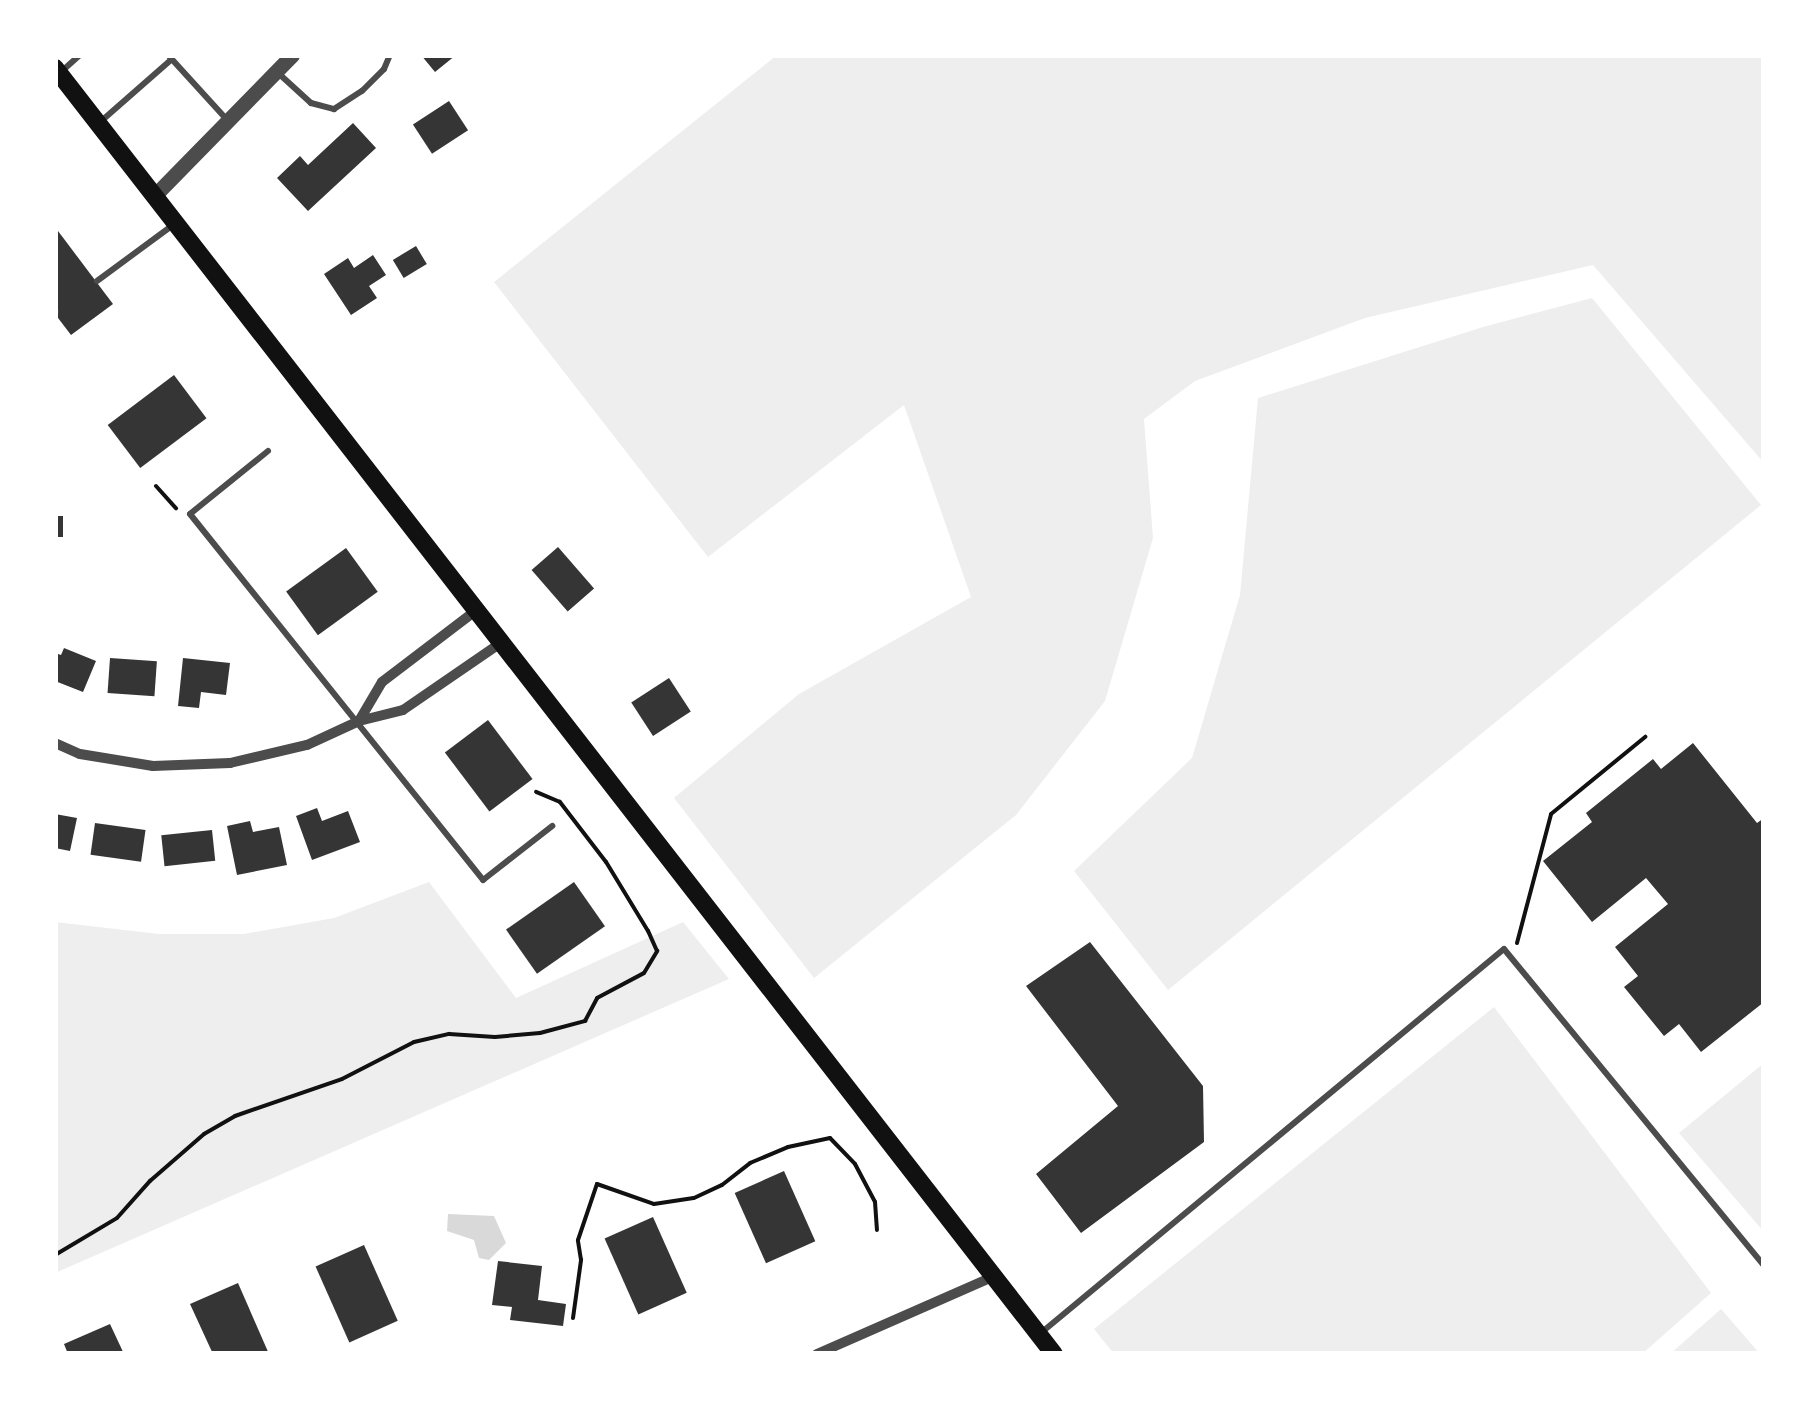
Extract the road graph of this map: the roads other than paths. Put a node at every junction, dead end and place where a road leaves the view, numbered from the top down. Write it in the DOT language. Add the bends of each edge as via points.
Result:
graph roads {
  1 [pos="80,55"];
  2 [pos="292,55"];
  3 [pos="390,55"];
  4 [pos="170,57"];
  5 [pos="276,72"];
  6 [pos="59,77"];
  7 [pos="228,121"];
  8 [pos="98,124"];
  9 [pos="154,196"];
  10 [pos="175,223"];
  11 [pos="98,281"];
  12 [pos="268,450"];
  13 [pos="474,612"];
  14 [pos="498,644"];
  15 [pos="359,721"];
  16 [pos="55,742"];
  17 [pos="552,826"];
  18 [pos="1764,1265"];
  19 [pos="994,1276"];
  20 [pos="1039,1334"];
  21 [pos="816,1354"];
  22 [pos="1054,1354"];
  1 -- 6 [label="lane"];
  2 -- 5 [label="street"];
  3 -- 5 [label="lane" via="362,92 334,109 310,103"];
  4 -- 7 [label="lane"];
  4 -- 8 [label="lane"];
  5 -- 7 [label="street"];
  6 -- 8 [label="main road"];
  7 -- 9 [label="street"];
  8 -- 9 [label="main road"];
  9 -- 10 [label="main road"];
  10 -- 11 [label="lane"];
  10 -- 13 [label="main road"];
  12 -- 15 [label="lane" via="190,514"];
  13 -- 14 [label="main road"];
  13 -- 15 [label="street" via="382,682"];
  14 -- 15 [label="street" via="404,710"];
  14 -- 19 [label="main road"];
  15 -- 16 [label="street" via="308,744 230,763 153,766 80,754"];
  15 -- 17 [label="lane" via="483,880"];
  18 -- 20 [label="lane" via="1504,949"];
  19 -- 20 [label="main road"];
  19 -- 21 [label="street"];
  20 -- 22 [label="main road"];
}
